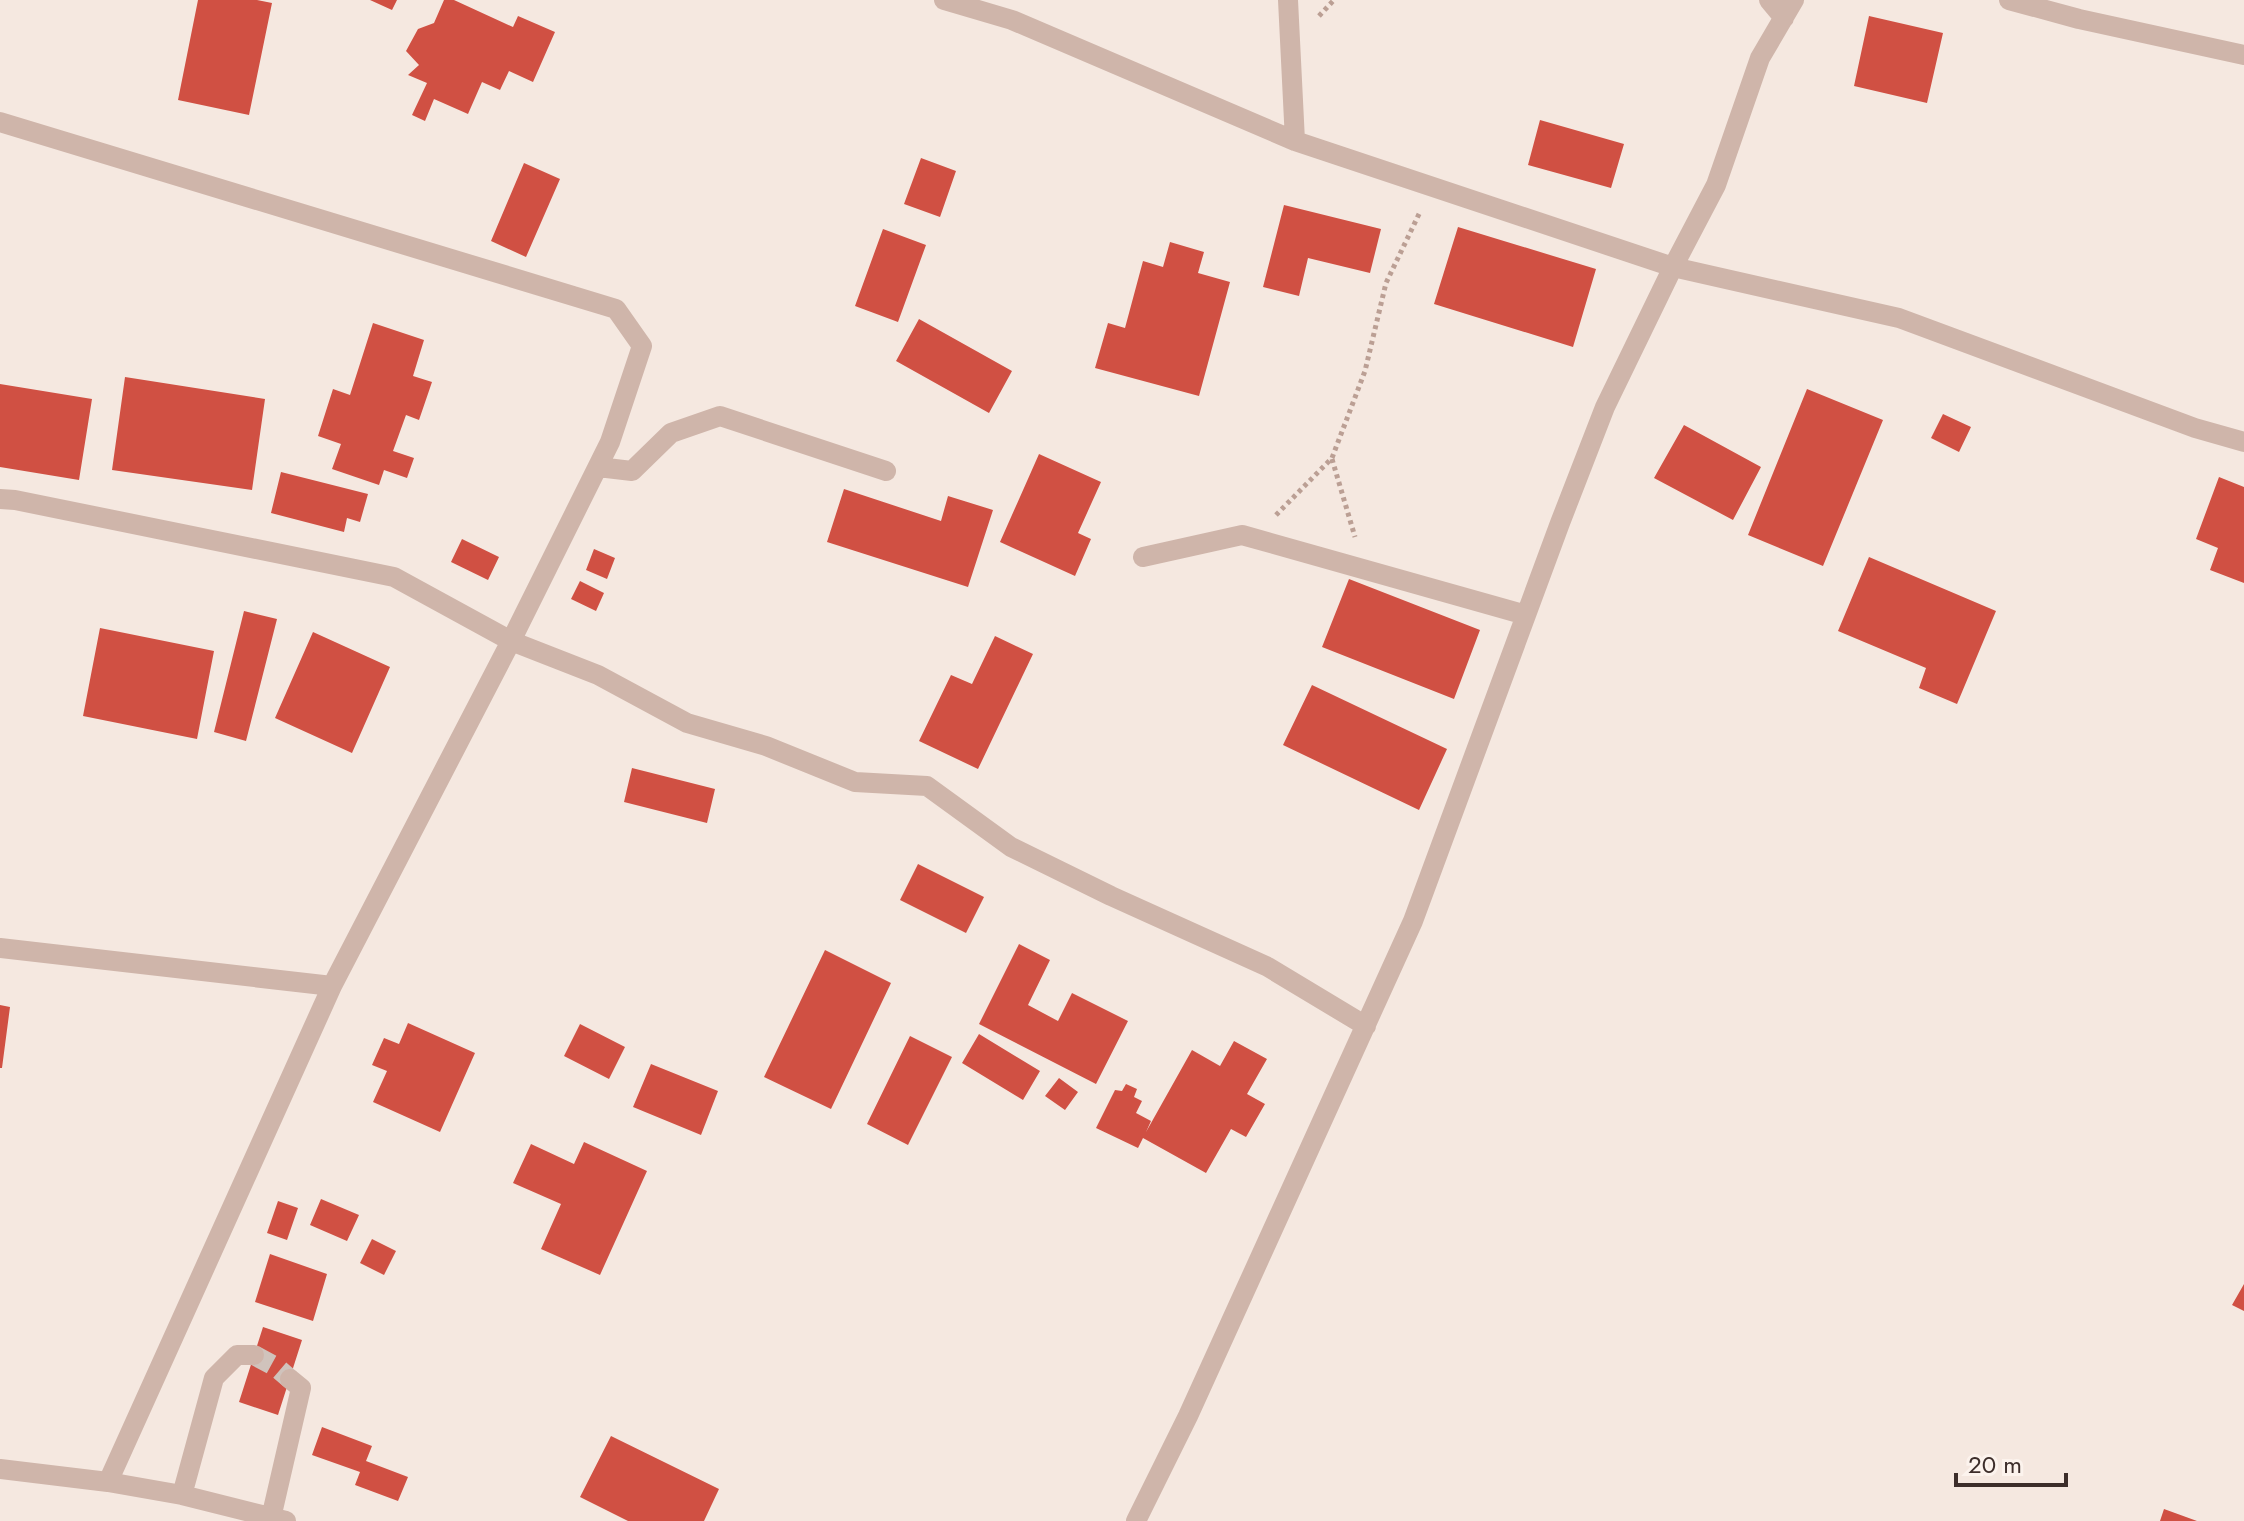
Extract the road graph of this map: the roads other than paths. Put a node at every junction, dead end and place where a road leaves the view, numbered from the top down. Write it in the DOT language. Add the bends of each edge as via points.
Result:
graph roads {
  1 [pos="944,0"];
  2 [pos="1288,0"];
  3 [pos="1769,0"];
  4 [pos="2009,0"];
  5 [pos="1789,9"];
  6 [pos="2244,55"];
  7 [pos="0,122"];
  8 [pos="1295,141"];
  9 [pos="1673,267"];
  10 [pos="2244,442"];
  11 [pos="598,467"];
  12 [pos="886,471"];
  13 [pos="0,499"];
  14 [pos="1143,557"];
  15 [pos="1526,615"];
  16 [pos="511,641"];
  17 [pos="0,948"];
  18 [pos="332,986"];
  19 [pos="1366,1026"];
  20 [pos="254,1355"];
  21 [pos="290,1379"];
  22 [pos="0,1469"];
  23 [pos="108,1482"];
  24 [pos="182,1495"];
  25 [pos="278,1519"];
  26 [pos="1136,1521"];
  1 -- 8 [label="street" via="1012,20"];
  2 -- 8 [label="street"];
  3 -- 5 [label="street"];
  4 -- 6 [label="street"];
  5 -- 9 [label="street" via="1760,58 1716,185"];
  7 -- 11 [label="street" via="616,309 642,346"];
  8 -- 9 [label="street"];
  9 -- 10 [label="street" via="1899,318"];
  9 -- 15 [label="street" via="1605,407"];
  11 -- 12 [label="street" via="632,471 671,433 720,416"];
  11 -- 16 [label="street"];
  13 -- 16 [label="street" via="394,577"];
  14 -- 15 [label="street" via="1242,535"];
  15 -- 19 [label="street" via="1413,921"];
  16 -- 18 [label="street"];
  16 -- 19 [label="street" via="598,675 687,723 766,746 855,782 927,786 1011,847 1268,967"];
  17 -- 18 [label="street"];
  18 -- 23 [label="street"];
  19 -- 26 [label="street"];
  20 -- 24 [label="street" via="237,1355 214,1378"];
  21 -- 25 [label="street" via="301,1388"];
  22 -- 23 [label="street"];
  23 -- 24 [label="street"];
  24 -- 25 [label="street"];
}
